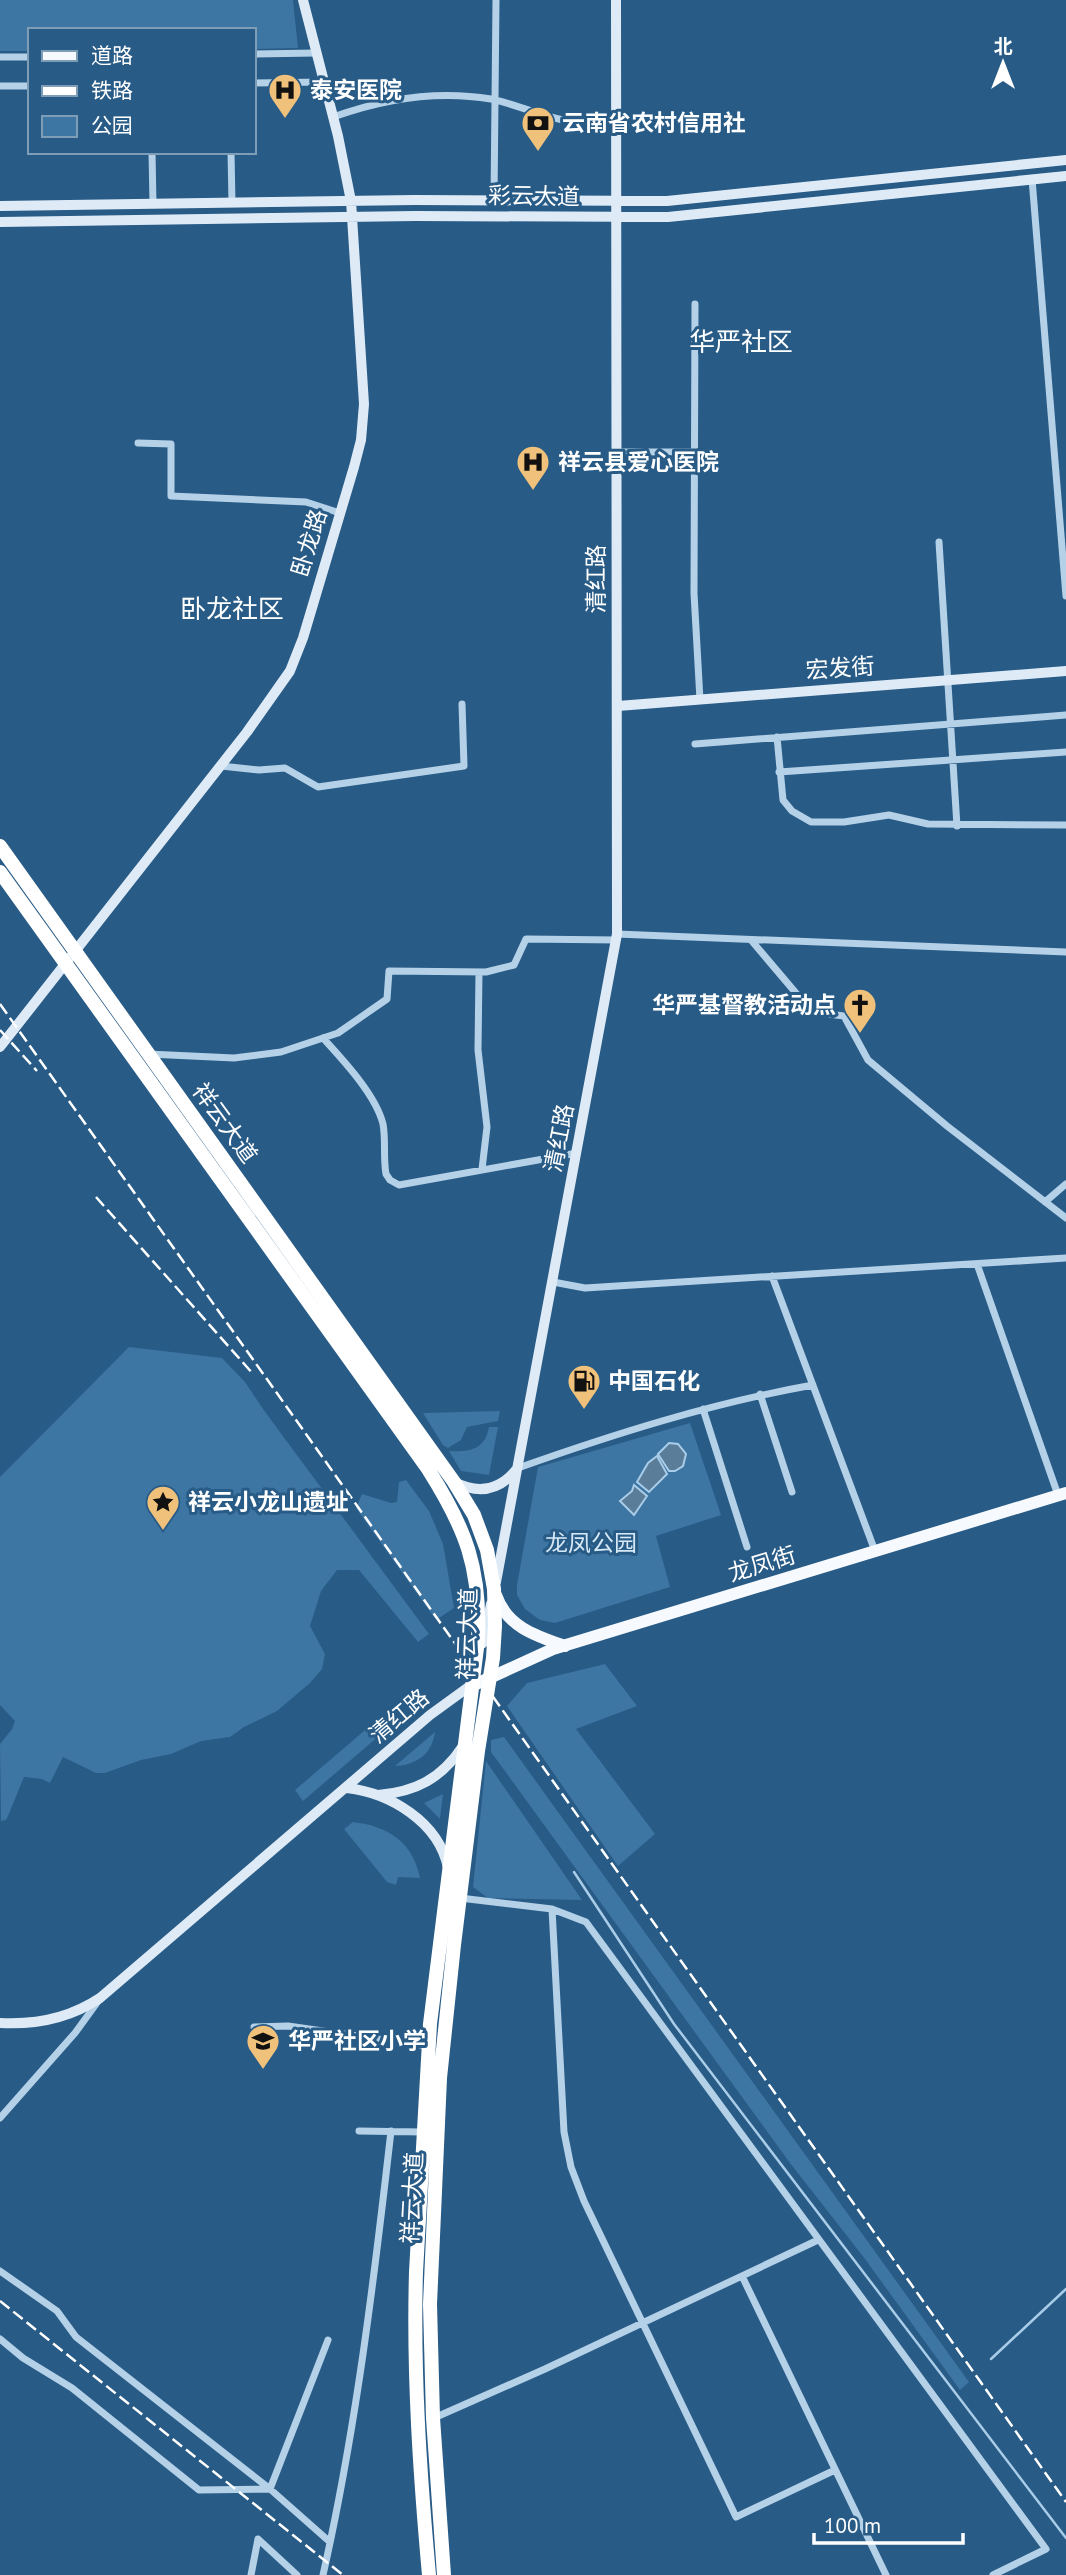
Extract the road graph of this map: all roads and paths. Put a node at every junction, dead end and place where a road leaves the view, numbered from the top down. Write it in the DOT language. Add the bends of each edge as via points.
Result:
graph roads {
  1 [pos="303,0"];
  2 [pos="496,0"];
  3 [pos="616,0"];
  4 [pos="316,53"];
  5 [pos="256,54"];
  6 [pos="0,57"];
  7 [pos="28,57"];
  8 [pos="324,82"];
  9 [pos="256,83"];
  10 [pos="0,86"];
  11 [pos="28,86"];
  12 [pos="495,100"];
  13 [pos="333,117"];
  14 [pos="616,121"];
  15 [pos="152,154"];
  16 [pos="231,154"];
  17 [pos="1066,160"];
  18 [pos="1066,176"];
  19 [pos="1032,179"];
  20 [pos="494,200"];
  21 [pos="351,201"];
  22 [pos="616,202"];
  23 [pos="232,203"];
  24 [pos="153,204"];
  25 [pos="0,206"];
  26 [pos="352,217"];
  27 [pos="616,218"];
  28 [pos="0,222"];
  29 [pos="695,304"];
  30 [pos="138,443"];
  31 [pos="695,452"];
  32 [pos="617,453"];
  33 [pos="340,513"];
  34 [pos="939,542"];
  35 [pos="1066,596"];
  36 [pos="1066,671"];
  37 [pos="947,680"];
  38 [pos="700,700"];
  39 [pos="462,704"];
  40 [pos="618,706"];
  41 [pos="1066,715"];
  42 [pos="950,724"];
  43 [pos="776,737"];
  44 [pos="695,744"];
  45 [pos="1066,752"];
  46 [pos="953,760"];
  47 [pos="221,766"];
  48 [pos="779,772"];
  49 [pos="1066,825"];
  50 [pos="957,826"];
  51 [pos="0,846"];
  52 [pos="0,872"];
  53 [pos="617,937"];
  54 [pos="751,940"];
  55 [pos="1066,951"];
  56 [pos="75,952"];
  57 [pos="65,964"];
  58 [pos="479,972"];
  59 [pos="323,1038"];
  60 [pos="0,1047"];
  61 [pos="148,1054"];
  62 [pos="577,1153"];
  63 [pos="482,1169"];
  64 [pos="1066,1184"];
  65 [pos="1045,1202"];
  66 [pos="1066,1218"];
  67 [pos="1066,1258"];
  68 [pos="976,1264"];
  69 [pos="772,1276"];
  70 [pos="553,1282"];
  71 [pos="813,1385"];
  72 [pos="760,1394"];
  73 [pos="703,1409"];
  74 [pos="517,1468"];
  75 [pos="454,1482"];
  76 [pos="792,1492"];
  77 [pos="1062,1494"];
  78 [pos="747,1547"];
  79 [pos="875,1551"];
  80 [pos="494,1589"];
  81 [pos="566,1646"];
  82 [pos="491,1676"];
  83 [pos="474,1685"];
  84 [pos="464,1744"];
  85 [pos="347,1788"];
  86 [pos="376,1795"];
  87 [pos="448,1873"];
  88 [pos="460,1898"];
  89 [pos="552,1909"];
  90 [pos="100,1998"];
  91 [pos="0,2024"];
  92 [pos="254,2027"];
  93 [pos="428,2046"];
  94 [pos="0,2118"];
  95 [pos="359,2131"];
  96 [pos="391,2132"];
  97 [pos="422,2132"];
  98 [pos="818,2240"];
  99 [pos="0,2271"];
  100 [pos="742,2276"];
  101 [pos="643,2323"];
  102 [pos="0,2339"];
  103 [pos="328,2340"];
  104 [pos="426,2418"];
  105 [pos="835,2470"];
  106 [pos="270,2489"];
  107 [pos="330,2542"];
  108 [pos="251,2575"];
  109 [pos="297,2575"];
  110 [pos="323,2575"];
  111 [pos="429,2575"];
  112 [pos="444,2575"];
  113 [pos="886,2575"];
  114 [pos="993,2575"];
  1 -- 4 [label="main road, 卧龙路"];
  2 -- 12 [label="street"];
  3 -- 14 [label="main road, 清红路"];
  4 -- 5 [label="street"];
  4 -- 8 [label="main road, 卧龙路"];
  6 -- 7 [label="street"];
  8 -- 9 [label="street"];
  8 -- 13 [label="main road, 卧龙路"];
  10 -- 11 [label="street"];
  12 -- 13 [label="street" via="417,97"];
  12 -- 14 [label="street" via="563,120"];
  12 -- 20 [label="street"];
  13 -- 21 [label="main road, 卧龙路"];
  14 -- 22 [label="main road, 清红路"];
  15 -- 24 [label="street"];
  16 -- 23 [label="street"];
  17 -- 22 [label="main road, 彩云大道" via="694,200"];
  18 -- 19 [label="main road, 彩云大道"];
  19 -- 27 [label="main road, 彩云大道" via="696,215"];
  19 -- 35 [label="street"];
  20 -- 21 [label="main road, 彩云大道"];
  20 -- 22 [label="main road, 彩云大道"];
  21 -- 23 [label="main road, 彩云大道"];
  21 -- 26 [label="main road, 卧龙路"];
  22 -- 27 [label="main road, 清红路"];
  23 -- 24 [label="main road, 彩云大道"];
  24 -- 25 [label="main road, 彩云大道"];
  26 -- 27 [label="main road, 彩云大道"];
  26 -- 28 [label="main road, 彩云大道"];
  26 -- 33 [label="main road, 卧龙路" via="364,404 361,440"];
  27 -- 32 [label="main road, 清红路"];
  29 -- 31 [label="street"];
  30 -- 33 [label="street" via="171,444 170,496 306,502"];
  31 -- 32 [label="street"];
  31 -- 38 [label="street" via="694,593"];
  32 -- 40 [label="main road, 清红路"];
  33 -- 47 [label="main road, 卧龙路" via="298,654 277,691"];
  34 -- 37 [label="street"];
  36 -- 37 [label="main road, 宏发街"];
  37 -- 38 [label="main road, 宏发街"];
  37 -- 42 [label="street"];
  38 -- 40 [label="main road, 宏发街"];
  39 -- 47 [label="street" via="464,766 318,787 285,768"];
  40 -- 53 [label="main road, 清红路"];
  41 -- 42 [label="street"];
  42 -- 43 [label="street"];
  42 -- 46 [label="street"];
  43 -- 44 [label="street"];
  43 -- 48 [label="street"];
  45 -- 46 [label="street"];
  46 -- 48 [label="street"];
  46 -- 50 [label="street"];
  47 -- 56 [label="main road, 卧龙路"];
  48 -- 50 [label="street" via="787,806 811,822 830,824 889,815"];
  49 -- 50 [label="street"];
  51 -- 56 [label="highway, 祥云大道"];
  52 -- 57 [label="highway, 祥云大道"];
  53 -- 54 [label="street"];
  53 -- 58 [label="street" via="526,939 514,965"];
  53 -- 62 [label="main road, 清红路"];
  54 -- 55 [label="street"];
  54 -- 65 [label="street" via="812,1012 845,1016 868,1060"];
  56 -- 57 [label="main road, 卧龙路"];
  56 -- 61 [label="highway, 祥云大道"];
  57 -- 60 [label="main road, 卧龙路"];
  57 -- 83 [label="highway, 祥云大道" via="453,1510 471,1554 478,1598"];
  58 -- 59 [label="street" via="389,971 387,999 338,1033"];
  58 -- 63 [label="street" via="478,1050 487,1127"];
  59 -- 61 [label="street" via="281,1052 234,1058"];
  59 -- 63 [label="street" via="352,1073 383,1123 384,1161 390,1180 399,1185"];
  61 -- 75 [label="highway, 祥云大道"];
  62 -- 63 [label="street"];
  62 -- 70 [label="main road, 清红路"];
  64 -- 65 [label="street"];
  65 -- 66 [label="street"];
  67 -- 68 [label="street"];
  68 -- 69 [label="street"];
  68 -- 77 [label="street"];
  69 -- 70 [label="street" via="585,1288"];
  69 -- 71 [label="street"];
  70 -- 74 [label="main road, 清红路"];
  71 -- 72 [label="street"];
  71 -- 79 [label="street"];
  72 -- 73 [label="street"];
  72 -- 76 [label="street"];
  73 -- 74 [label="street"];
  73 -- 78 [label="street"];
  74 -- 75 [label="main road" via="504,1483 489,1489 471,1489"];
  74 -- 80 [label="main road, 清红路"];
  75 -- 80 [label="highway, 祥云大道" via="478,1523"];
  77 -- 79 [label="main road, 龙凤街"];
  79 -- 81 [label="main road, 龙凤街"];
  80 -- 81 [label="main road" via="502,1609 516,1625"];
  80 -- 82 [label="highway, 祥云大道"];
  80 -- 83 [label="main road, 清红路"];
  81 -- 82 [label="main road, 龙凤街"];
  82 -- 83 [label="main road, 龙凤街"];
  82 -- 88 [label="highway, 祥云大道"];
  83 -- 84 [label="highway, 祥云大道"];
  83 -- 85 [label="main road, 清红路" via="430,1715"];
  84 -- 86 [label="main road" via="432,1780 401,1792"];
  84 -- 87 [label="highway, 祥云大道"];
  85 -- 86 [label="main road"];
  85 -- 90 [label="main road, 清红路"];
  86 -- 87 [label="main road" via="405,1809 429,1829 442,1849"];
  87 -- 93 [label="highway, 祥云大道"];
  88 -- 89 [label="street"];
  88 -- 104 [label="highway, 祥云大道" via="443,2043"];
  89 -- 98 [label="street" via="586,1922"];
  89 -- 101 [label="street" via="564,2132 571,2167"];
  90 -- 91 [label="main road, 清红路" via="59,2018"];
  90 -- 94 [label="street"];
  92 -- 93 [label="street" via="288,2026"];
  93 -- 97 [label="highway, 祥云大道"];
  95 -- 96 [label="street"];
  96 -- 97 [label="street"];
  96 -- 107 [label="street" via="356,2405"];
  97 -- 104 [label="highway, 祥云大道" via="415,2311"];
  98 -- 100 [label="street"];
  98 -- 114 [label="street" via="1046,2549"];
  99 -- 106 [label="street" via="57,2311 76,2337"];
  100 -- 101 [label="street"];
  100 -- 105 [label="street"];
  101 -- 104 [label="street"];
  101 -- 105 [label="street" via="736,2517"];
  102 -- 106 [label="street" via="72,2388 199,2490"];
  103 -- 106 [label="street"];
  104 -- 111 [label="highway, 祥云大道"];
  104 -- 112 [label="highway, 祥云大道"];
  105 -- 113 [label="street"];
  106 -- 107 [label="street"];
  107 -- 110 [label="street"];
  108 -- 109 [label="street" via="258,2539"];
}
